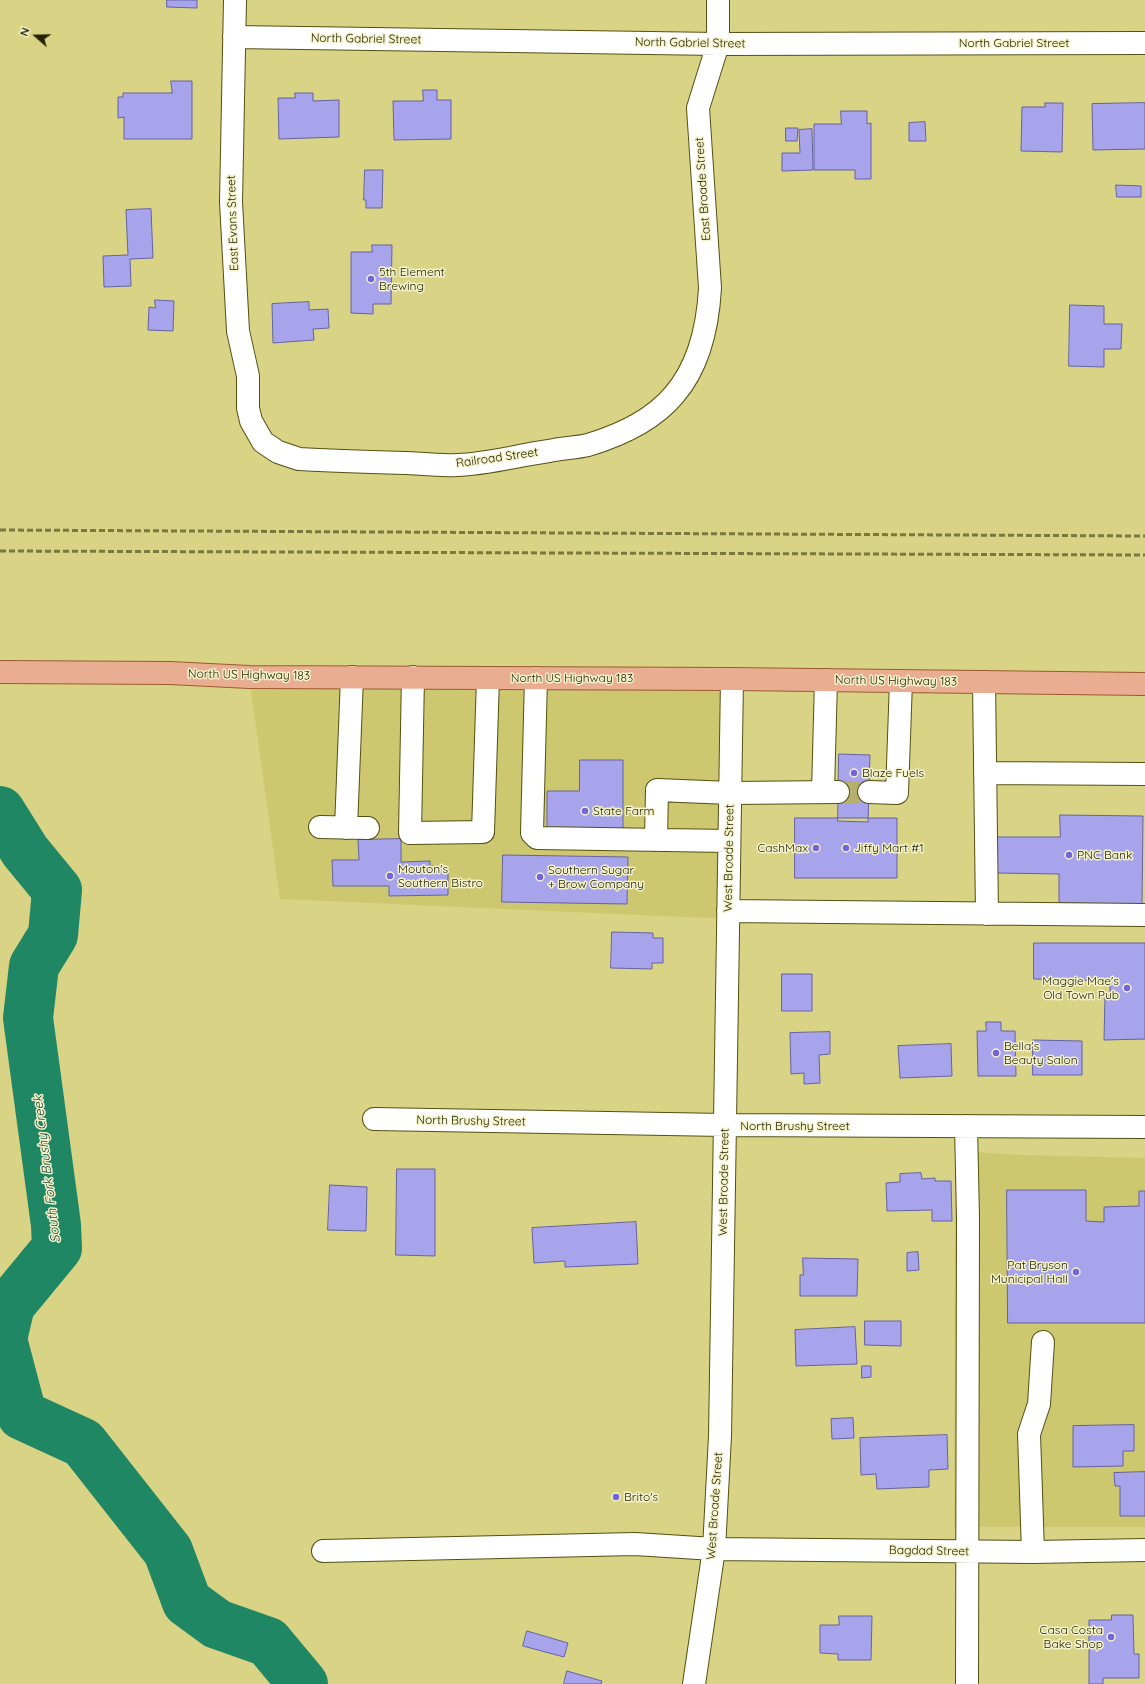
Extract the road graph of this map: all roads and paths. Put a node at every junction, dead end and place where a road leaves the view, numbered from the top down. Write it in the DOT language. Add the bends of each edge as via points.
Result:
graph roads {
  1 [pos="235,0"];
  2 [pos="718,0"];
  3 [pos="234,37"];
  4 [pos="1145,43"];
  5 [pos="718,44"];
  6 [pos="687,377"];
  7 [pos="263,442"];
  8 [pos="0,672"];
  9 [pos="352,677"];
  10 [pos="413,678"];
  11 [pos="488,678"];
  12 [pos="536,678"];
  13 [pos="732,679"];
  14 [pos="826,680"];
  15 [pos="901,681"];
  16 [pos="984,682"];
  17 [pos="1145,684"];
  18 [pos="985,773"];
  19 [pos="1145,774"];
  20 [pos="869,792"];
  21 [pos="730,793"];
  22 [pos="320,827"];
  23 [pos="346,828"];
  24 [pos="368,828"];
  25 [pos="656,840"];
  26 [pos="729,841"];
  27 [pos="728,911"];
  28 [pos="987,914"];
  29 [pos="1145,915"];
  30 [pos="374,1119"];
  31 [pos="725,1125"];
  32 [pos="966,1126"];
  33 [pos="1145,1127"];
  34 [pos="1043,1342"];
  35 [pos="714,1549"];
  36 [pos="1145,1550"];
  37 [pos="323,1551"];
  38 [pos="966,1551"];
  39 [pos="1033,1552"];
  40 [pos="694,1684"];
  41 [pos="967,1684"];
  1 -- 3 [label="street, East Evans Street"];
  2 -- 5 [label="street, East Broade Street"];
  3 -- 5 [label="street, North Gabriel Street"];
  3 -- 7 [label="street, East Evans Street" via="231,202 238,331 248,376 248,408 251,421"];
  4 -- 5 [label="street, North Gabriel Street"];
  5 -- 6 [label="street, East Broade Street" via="698,108 710,288 709,311 700,347"];
  6 -- 7 [label="street, Railroad Street" via="674,396 655,412 611,437 588,445 516,457 457,465 299,459 278,452"];
  8 -- 9 [label="main road, North US Highway 183" via="88,671 249,677"];
  9 -- 10 [label="main road, North US Highway 183"];
  9 -- 23 [label="street"];
  10 -- 11 [label="main road, North US Highway 183"];
  10 -- 11 [label="street" via="410,833 483,832"];
  11 -- 12 [label="main road, North US Highway 183"];
  12 -- 13 [label="main road, North US Highway 183"];
  12 -- 25 [label="street" via="532,834 537,838"];
  13 -- 14 [label="main road, North US Highway 183"];
  13 -- 21 [label="street, West Broade Street"];
  14 -- 15 [label="main road, North US Highway 183"];
  14 -- 21 [label="street" via="830,792"];
  15 -- 16 [label="main road, North US Highway 183"];
  15 -- 20 [label="street" via="897,793"];
  16 -- 17 [label="main road, North US Highway 183"];
  16 -- 18 [label="street"];
  18 -- 19 [label="street"];
  18 -- 28 [label="street"];
  21 -- 25 [label="street" via="657,790"];
  21 -- 26 [label="street, West Broade Street"];
  22 -- 23 [label="street"];
  23 -- 24 [label="street"];
  25 -- 26 [label="street"];
  26 -- 27 [label="street, West Broade Street"];
  27 -- 28 [label="street"];
  27 -- 31 [label="street, West Broade Street"];
  28 -- 29 [label="street"];
  30 -- 31 [label="street, North Brushy Street"];
  31 -- 32 [label="street, North Brushy Street"];
  31 -- 35 [label="street, West Broade Street" via="720,1436"];
  32 -- 33 [label="street, North Brushy Street"];
  32 -- 38 [label="street"];
  34 -- 39 [label="street" via="1039,1404 1029,1434"];
  35 -- 37 [label="street, Bagdad Street" via="635,1544"];
  35 -- 38 [label="street, Bagdad Street"];
  35 -- 40 [label="street, West Broade Street"];
  36 -- 39 [label="street, Bagdad Street"];
  38 -- 39 [label="street, Bagdad Street"];
  38 -- 41 [label="street"];
}
